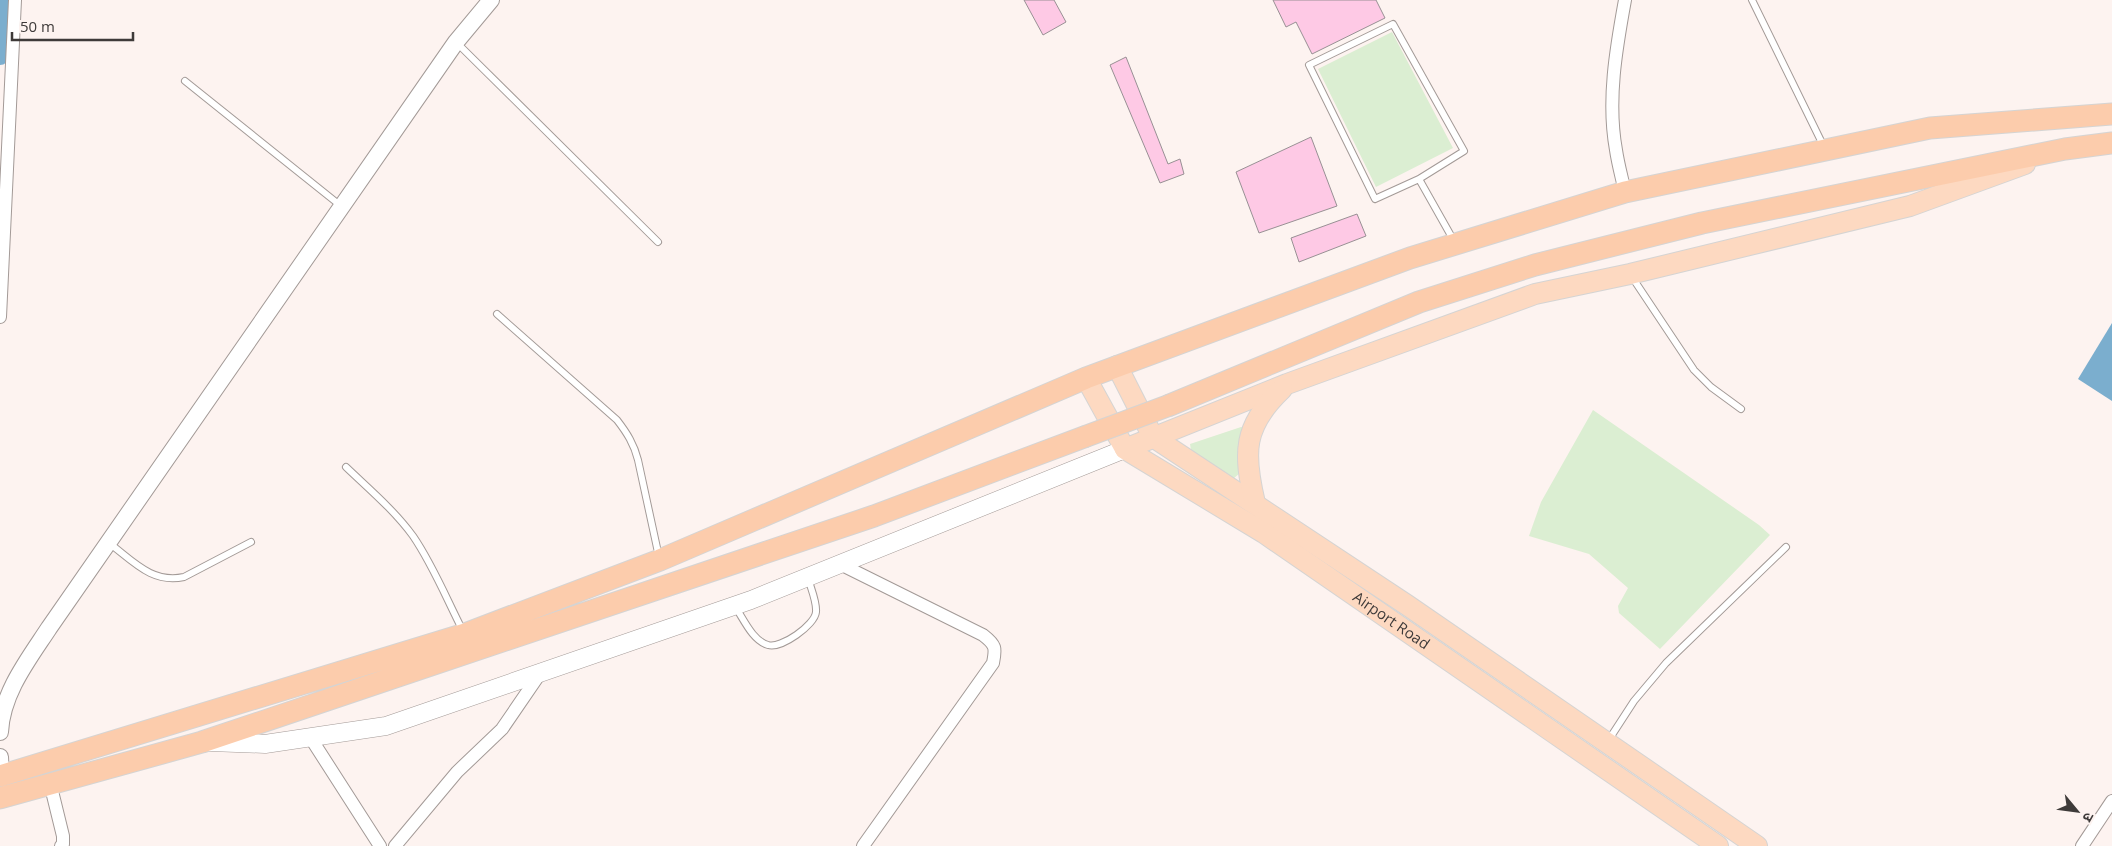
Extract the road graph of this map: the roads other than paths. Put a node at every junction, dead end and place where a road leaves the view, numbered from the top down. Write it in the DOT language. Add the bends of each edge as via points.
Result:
graph roads {
  1 [pos="15,0"];
  2 [pos="491,0"];
  3 [pos="1625,0"];
  4 [pos="1752,0"];
  5 [pos="456,42"];
  6 [pos="185,81"];
  7 [pos="2112,114"];
  8 [pos="2112,143"];
  9 [pos="1826,150"];
  10 [pos="2065,150"];
  11 [pos="1419,179"];
  12 [pos="1626,192"];
  13 [pos="342,207"];
  14 [pos="658,242"];
  15 [pos="1456,244"];
  16 [pos="1630,274"];
  17 [pos="497,314"];
  18 [pos="0,317"];
  19 [pos="1117,366"];
  20 [pos="1086,378"];
  21 [pos="1287,384"];
  22 [pos="1740,409"];
  23 [pos="1153,438"];
  24 [pos="1126,448"];
  25 [pos="346,467"];
  26 [pos="1255,503"];
  27 [pos="251,542"];
  28 [pos="108,543"];
  29 [pos="1786,547"];
  30 [pos="660,560"];
  31 [pos="840,564"];
  32 [pos="808,577"];
  33 [pos="735,606"];
  34 [pos="465,634"];
  35 [pos="541,672"];
  36 [pos="0,732"];
  37 [pos="310,737"];
  38 [pos="202,742"];
  39 [pos="1607,743"];
  40 [pos="0,770"];
  41 [pos="50,783"];
  42 [pos="0,798"];
  43 [pos="2112,801"];
  44 [pos="61,846"];
  45 [pos="380,846"];
  46 [pos="395,846"];
  47 [pos="863,846"];
  48 [pos="1718,846"];
  49 [pos="1757,846"];
  50 [pos="2082,846"];
  1 -- 18 [label="street"];
  2 -- 5 [label="street"];
  3 -- 12 [label="street" via="1614,81 1613,115 1616,150"];
  4 -- 9 [label="lane"];
  5 -- 13 [label="street"];
  5 -- 14 [label="lane"];
  6 -- 13 [label="lane"];
  7 -- 9 [label="highway" via="1930,128"];
  8 -- 10 [label="highway"];
  9 -- 12 [label="highway"];
  10 -- 16 [label="main road" via="1910,206"];
  10 -- 38 [label="highway, bridge" via="1702,223 1535,264 1419,302 1170,405 874,516"];
  11 -- 11 [label="lane" via="1375,199 1309,65 1393,24 1464,151"];
  11 -- 15 [label="lane"];
  12 -- 15 [label="highway"];
  13 -- 28 [label="street"];
  15 -- 19 [label="highway"];
  16 -- 21 [label="main road" via="1535,294"];
  16 -- 22 [label="lane" via="1694,370"];
  17 -- 30 [label="lane" via="617,420 628,434 635,448"];
  19 -- 20 [label="highway"];
  19 -- 23 [label="main road"];
  20 -- 24 [label="main road, Airport Road"];
  20 -- 30 [label="highway"];
  21 -- 23 [label="main road"];
  21 -- 26 [label="main road" via="1267,403 1251,434 1248,453"];
  23 -- 24 [label="main road"];
  23 -- 26 [label="main road"];
  24 -- 31 [label="main road"];
  24 -- 48 [label="main road, Airport Road" via="1264,533"];
  25 -- 34 [label="lane" via="388,506 413,536"];
  26 -- 39 [label="main road"];
  27 -- 28 [label="lane" via="172,580 151,574"];
  28 -- 36 [label="street" via="48,628 12,687 1,718"];
  29 -- 39 [label="lane" via="1666,664 1634,701"];
  30 -- 34 [label="highway"];
  31 -- 32 [label="main road"];
  31 -- 47 [label="street" via="983,635 996,650 993,663"];
  32 -- 33 [label="main road"];
  32 -- 33 [label="lane" via="817,610 815,618 806,629 780,643 768,646 761,642"];
  33 -- 35 [label="main road"];
  34 -- 40 [label="highway"];
  35 -- 37 [label="main road" via="386,726"];
  35 -- 46 [label="street" via="502,729 457,772"];
  37 -- 38 [label="main road" via="265,744"];
  37 -- 45 [label="street"];
  38 -- 41 [label="highway"];
  39 -- 49 [label="main road"];
  41 -- 42 [label="highway"];
  41 -- 44 [label="street" via="63,836"];
  43 -- 50 [label="street"];
}
